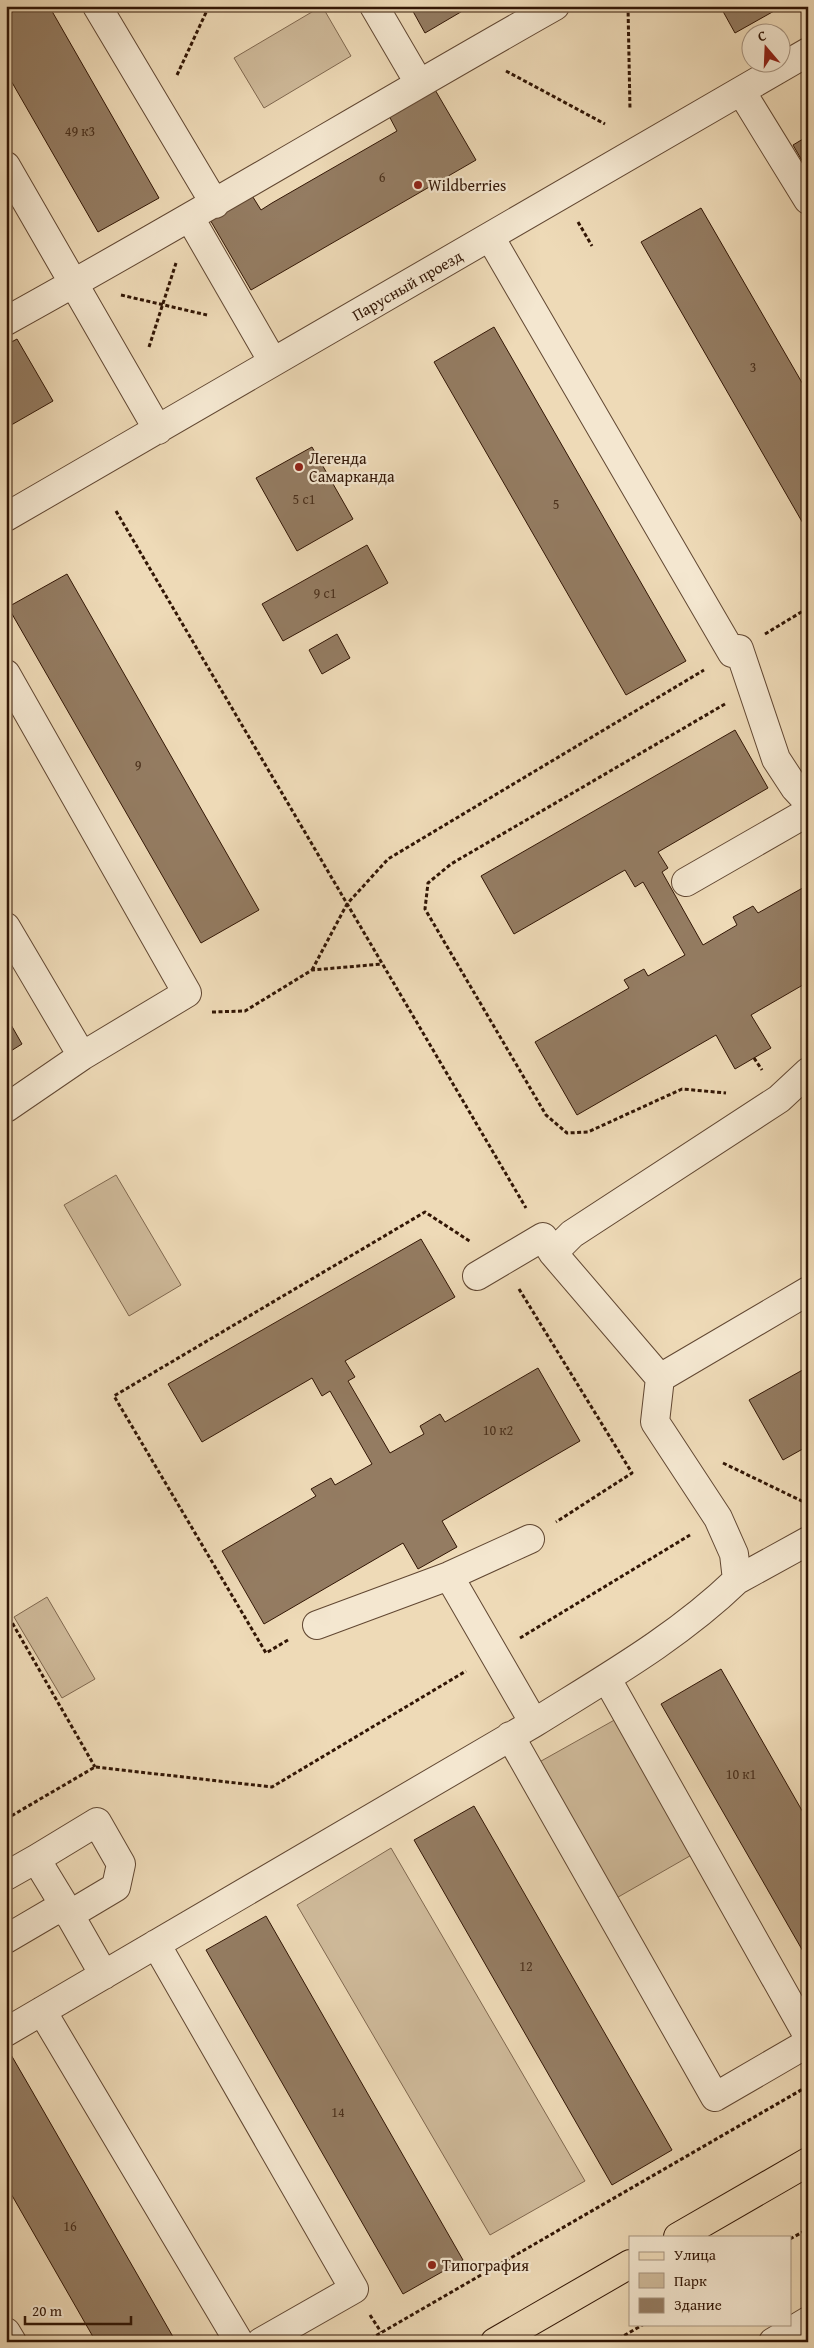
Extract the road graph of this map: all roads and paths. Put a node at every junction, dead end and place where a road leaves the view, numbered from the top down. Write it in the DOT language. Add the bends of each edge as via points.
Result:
graph roads {
  1 [pos="96,6"];
  2 [pos="209,6"];
  3 [pos="374,6"];
  4 [pos="555,6"];
  5 [pos="628,6"];
  6 [pos="808,52"];
  7 [pos="473,53"];
  8 [pos="419,83"];
  9 [pos="741,91"];
  10 [pos="630,110"];
  11 [pos="160,112"];
  12 [pos="605,124"];
  13 [pos="6,166"];
  14 [pos="808,200"];
  15 [pos="215,204"];
  16 [pos="190,218"];
  17 [pos="577,222"];
  18 [pos="490,237"];
  19 [pos="592,246"];
  20 [pos="74,284"];
  21 [pos="163,305"];
  22 [pos="6,321"];
  23 [pos="252,325"];
  24 [pos="273,362"];
  25 [pos="135,391"];
  26 [pos="158,430"];
  27 [pos="116,511"];
  28 [pos="6,518"];
  29 [pos="808,608"];
  30 [pos="736,651"];
  31 [pos="6,674"];
  32 [pos="752,688"];
  33 [pos="808,802"];
  34 [pos="808,812"];
  35 [pos="686,882"];
  36 [pos="347,904"];
  37 [pos="6,927"];
  38 [pos="382,964"];
  39 [pos="312,970"];
  40 [pos="187,993"];
  41 [pos="82,1056"];
  42 [pos="808,1072"];
  43 [pos="730,1094"];
  44 [pos="6,1108"];
  45 [pos="548,1245"];
  46 [pos="502,1261"];
  47 [pos="476,1276"];
  48 [pos="808,1291"];
  49 [pos="660,1378"];
  50 [pos="718,1461"];
  51 [pos="808,1504"];
  52 [pos="718,1518"];
  53 [pos="530,1539"];
  54 [pos="808,1541"];
  55 [pos="449,1576"];
  56 [pos="737,1580"];
  57 [pos="6,1612"];
  58 [pos="317,1625"];
  59 [pos="494,1654"];
  60 [pos="607,1679"];
  61 [pos="534,1723"];
  62 [pos="510,1736"];
  63 [pos="95,1767"];
  64 [pos="6,1820"];
  65 [pos="36,1859"];
  66 [pos="6,1876"];
  67 [pos="67,1910"];
  68 [pos="6,1939"];
  69 [pos="156,1944"];
  70 [pos="104,1975"];
  71 [pos="42,2011"];
  72 [pos="6,2032"];
  73 [pos="808,2036"];
  74 [pos="808,2043"];
  75 [pos="808,2086"];
  76 [pos="808,2162"];
  77 [pos="808,2229"];
  78 [pos="680,2236"];
  79 [pos="792,2238"];
  80 [pos="629,2265"];
  81 [pos="808,2322"];
  82 [pos="641,2326"];
  83 [pos="6,2332"];
  84 [pos="12,2342"];
  85 [pos="239,2342"];
  86 [pos="261,2342"];
  87 [pos="365,2342"];
  88 [pos="495,2342"];
  89 [pos="614,2342"];
  90 [pos="773,2342"];
  1 -- 11 [label="street"];
  2 -- 11 [label="path"];
  3 -- 8 [label="street"];
  4 -- 7 [label="street"];
  5 -- 10 [label="path"];
  6 -- 9 [label="street, Парусный проезд"];
  7 -- 8 [label="street"];
  7 -- 12 [label="path"];
  8 -- 15 [label="street"];
  9 -- 14 [label="street"];
  9 -- 18 [label="street, Парусный проезд"];
  11 -- 15 [label="street"];
  13 -- 20 [label="street"];
  15 -- 16 [label="street"];
  16 -- 20 [label="street"];
  16 -- 21 [label="path"];
  16 -- 23 [label="street"];
  17 -- 19 [label="path"];
  18 -- 24 [label="street, Парусный проезд"];
  18 -- 30 [label="street"];
  20 -- 21 [label="path"];
  20 -- 22 [label="street"];
  20 -- 25 [label="street"];
  21 -- 23 [label="path"];
  21 -- 25 [label="path"];
  23 -- 24 [label="street"];
  24 -- 26 [label="street, Парусный проезд"];
  25 -- 26 [label="street"];
  26 -- 28 [label="street, Парусный проезд"];
  27 -- 36 [label="path"];
  29 -- 30 [label="path"];
  30 -- 32 [label="street"];
  30 -- 36 [label="path" via="388,859"];
  31 -- 40 [label="street"];
  32 -- 33 [label="street" via="776,759"];
  32 -- 43 [label="path" via="451,864 428,883 425,909 546,1115 567,1133 588,1132 682,1089"];
  34 -- 35 [label="street"];
  36 -- 38 [label="path"];
  36 -- 39 [label="path"];
  37 -- 41 [label="street"];
  38 -- 39 [label="path"];
  38 -- 45 [label="path"];
  39 -- 40 [label="path" via="245,1011 210,1012"];
  40 -- 41 [label="street"];
  41 -- 44 [label="street"];
  42 -- 45 [label="street" via="779,1099 572,1234"];
  45 -- 46 [label="street"];
  45 -- 49 [label="street"];
  46 -- 47 [label="street"];
  46 -- 53 [label="path" via="632,1473"];
  46 -- 58 [label="path" via="425,1212 114,1396 266,1653"];
  48 -- 49 [label="street"];
  49 -- 52 [label="street" via="655,1422"];
  50 -- 51 [label="path"];
  52 -- 56 [label="street" via="734,1554"];
  52 -- 59 [label="path"];
  53 -- 55 [label="street"];
  54 -- 56 [label="street"];
  55 -- 58 [label="street"];
  55 -- 59 [label="street"];
  56 -- 60 [label="street" via="706,1610"];
  57 -- 63 [label="path"];
  59 -- 61 [label="street"];
  59 -- 63 [label="path" via="272,1787"];
  60 -- 61 [label="street"];
  60 -- 73 [label="street"];
  61 -- 62 [label="street"];
  62 -- 69 [label="street"];
  62 -- 74 [label="street" via="715,2097"];
  63 -- 64 [label="path"];
  65 -- 66 [label="street"];
  65 -- 67 [label="street"];
  65 -- 67 [label="street" via="98,1822 122,1864 116,1888"];
  67 -- 68 [label="street"];
  67 -- 70 [label="street"];
  69 -- 70 [label="street"];
  69 -- 86 [label="street" via="354,2289"];
  70 -- 71 [label="street"];
  71 -- 72 [label="street"];
  71 -- 85 [label="street"];
  75 -- 87 [label="path"];
  76 -- 78 [label="main road"];
  77 -- 79 [label="path"];
  80 -- 88 [label="main road"];
  81 -- 90 [label="street"];
  82 -- 89 [label="path"];
  83 -- 84 [label="street"];
}
